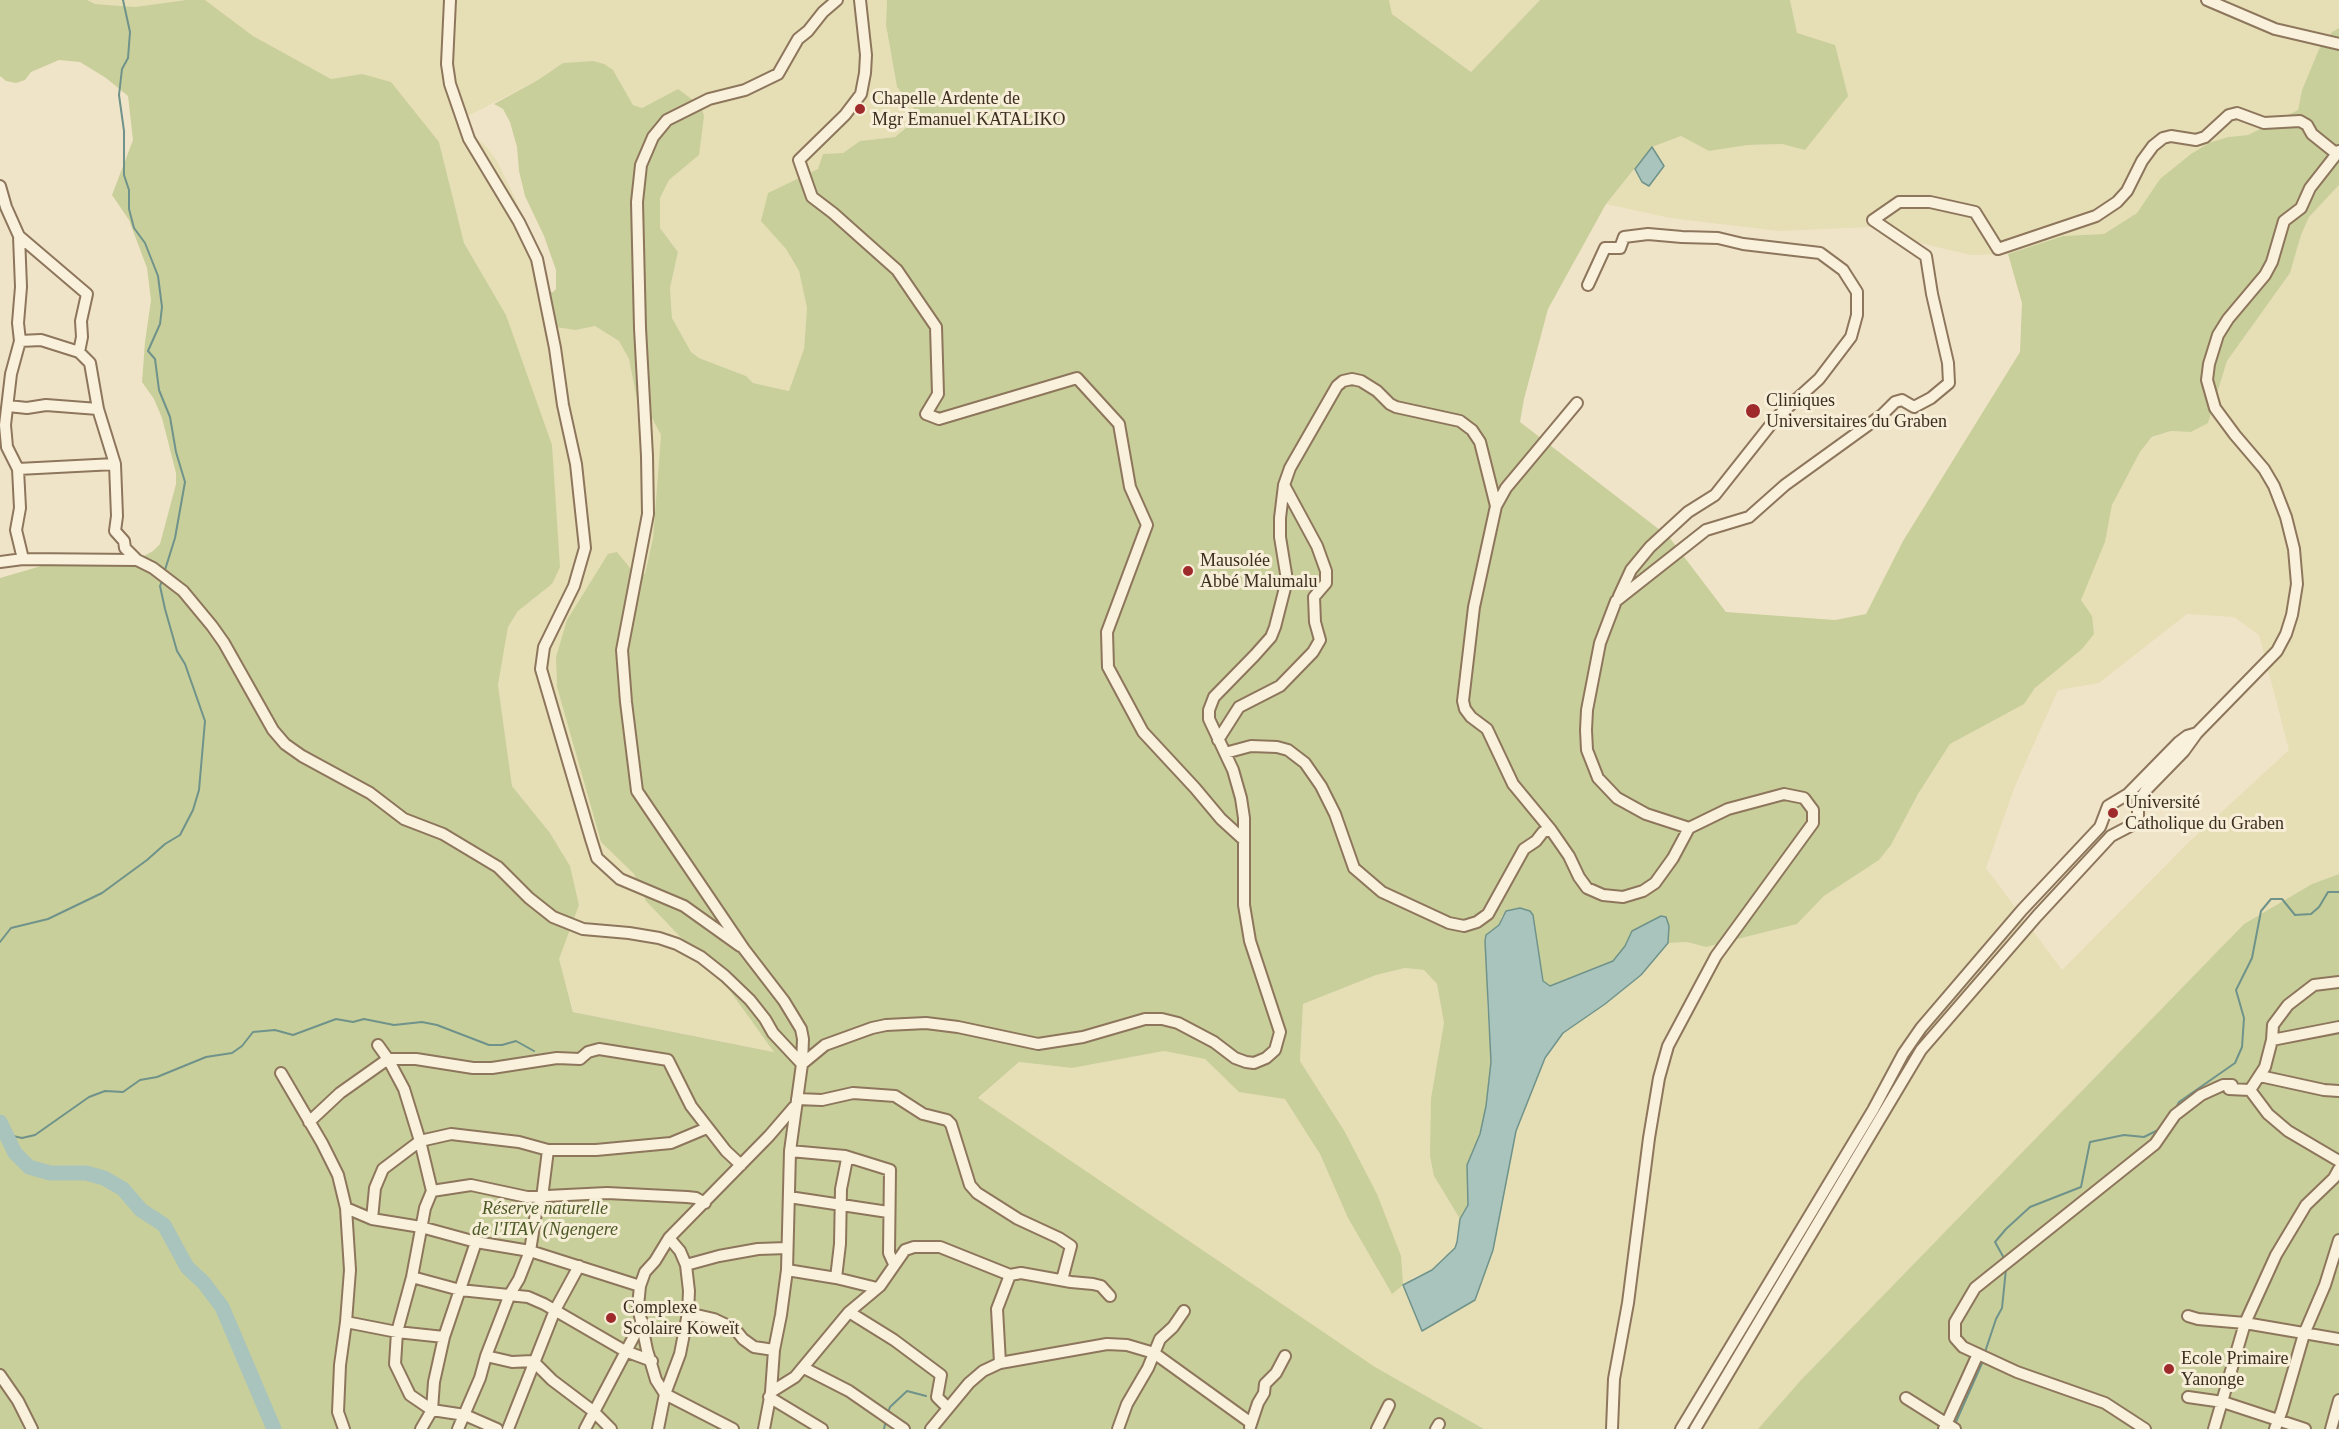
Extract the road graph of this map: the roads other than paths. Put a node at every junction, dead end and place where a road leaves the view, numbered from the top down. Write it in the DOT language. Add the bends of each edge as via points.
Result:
graph roads {
  1 [pos="450,0"];
  2 [pos="837,0"];
  3 [pos="860,0"];
  4 [pos="2207,0"];
  5 [pos="2339,44"];
  6 [pos="2338,152"];
  7 [pos="0,186"];
  8 [pos="3,207"];
  9 [pos="19,236"];
  10 [pos="1588,285"];
  11 [pos="20,341"];
  12 [pos="79,352"];
  13 [pos="1577,403"];
  14 [pos="8,406"];
  15 [pos="98,409"];
  16 [pos="115,464"];
  17 [pos="18,469"];
  18 [pos="1284,485"];
  19 [pos="1496,506"];
  20 [pos="23,560"];
  21 [pos="137,560"];
  22 [pos="0,562"];
  23 [pos="1616,601"];
  24 [pos="2197,733"];
  25 [pos="1218,740"];
  26 [pos="1225,753"];
  27 [pos="2128,794"];
  28 [pos="2138,802"];
  29 [pos="2100,827"];
  30 [pos="1689,828"];
  31 [pos="1551,830"];
  32 [pos="2111,836"];
  33 [pos="1244,840"];
  34 [pos="744,949"];
  35 [pos="2339,982"];
  36 [pos="2339,1027"];
  37 [pos="803,1040"];
  38 [pos="2272,1040"];
  39 [pos="378,1045"];
  40 [pos="819,1049"];
  41 [pos="388,1059"];
  42 [pos="802,1064"];
  43 [pos="281,1073"];
  44 [pos="2260,1076"];
  45 [pos="2250,1090"];
  46 [pos="2339,1091"];
  47 [pos="796,1103"];
  48 [pos="309,1122"];
  49 [pos="707,1128"];
  50 [pos="420,1141"];
  51 [pos="548,1150"];
  52 [pos="790,1151"];
  53 [pos="845,1156"];
  54 [pos="2339,1161"];
  55 [pos="741,1165"];
  56 [pos="2339,1169"];
  57 [pos="432,1191"];
  58 [pos="789,1197"];
  59 [pos="542,1198"];
  60 [pos="705,1203"];
  61 [pos="840,1206"];
  62 [pos="346,1208"];
  63 [pos="888,1212"];
  64 [pos="372,1219"];
  65 [pos="421,1227"];
  66 [pos="669,1238"];
  67 [pos="2339,1240"];
  68 [pos="476,1242"];
  69 [pos="787,1248"];
  70 [pos="530,1251"];
  71 [pos="894,1264"];
  72 [pos="686,1265"];
  73 [pos="579,1266"];
  74 [pos="787,1270"];
  75 [pos="1010,1275"];
  76 [pos="412,1277"];
  77 [pos="836,1278"];
  78 [pos="1062,1281"];
  79 [pos="640,1286"];
  80 [pos="877,1288"];
  81 [pos="460,1290"];
  82 [pos="510,1294"];
  83 [pos="1110,1296"];
  84 [pos="555,1310"];
  85 [pos="1184,1311"];
  86 [pos="849,1312"];
  87 [pos="688,1313"];
  88 [pos="2188,1316"];
  89 [pos="642,1322"];
  90 [pos="346,1323"];
  91 [pos="2245,1323"];
  92 [pos="397,1332"];
  93 [pos="2304,1334"];
  94 [pos="444,1337"];
  95 [pos="2339,1339"];
  96 [pos="774,1350"];
  97 [pos="625,1351"];
  98 [pos="1154,1353"];
  99 [pos="486,1356"];
  100 [pos="1285,1356"];
  101 [pos="1982,1356"];
  102 [pos="533,1361"];
  103 [pos="652,1361"];
  104 [pos="1000,1363"];
  105 [pos="804,1368"];
  106 [pos="0,1375"];
  107 [pos="665,1394"];
  108 [pos="770,1395"];
  109 [pos="2188,1397"];
  110 [pos="1906,1398"];
  111 [pos="2339,1400"];
  112 [pos="2223,1402"];
  113 [pos="1389,1405"];
  114 [pos="948,1408"];
  115 [pos="432,1410"];
  116 [pos="593,1411"];
  117 [pos="465,1415"];
  118 [pos="2277,1424"];
  119 [pos="1250,1426"];
  120 [pos="28,1427"];
  121 [pos="1949,1427"];
  122 [pos="344,1429"];
  123 [pos="421,1429"];
  124 [pos="458,1429"];
  125 [pos="497,1429"];
  126 [pos="508,1429"];
  127 [pos="585,1429"];
  128 [pos="611,1429"];
  129 [pos="658,1429"];
  130 [pos="733,1429"];
  131 [pos="764,1429"];
  132 [pos="822,1429"];
  133 [pos="904,1429"];
  134 [pos="932,1429"];
  135 [pos="1118,1429"];
  136 [pos="1377,1429"];
  137 [pos="1612,1429"];
  138 [pos="1682,1429"];
  139 [pos="1695,1429"];
  140 [pos="2145,1429"];
  141 [pos="2214,1429"];
  142 [pos="2305,1429"];
  143 [pos="2331,1429"];
  1 -- 34 [label="street" via="450,84 469,139 537,259 576,464 585,548 574,586 544,647 541,669 591,839 597,858 620,879 684,906"];
  2 -- 34 [label="street" via="798,39 778,74 667,120 653,137 641,165 638,193 648,514 622,650 637,791"];
  3 -- 33 [label="street" via="866,55 861,94 799,160 812,196 897,270 936,327 938,394 926,414 939,419 1077,378 1119,424 1130,487 1147,525 1107,632 1108,667 1143,732"];
  4 -- 5 [label="street" via="2275,29"];
  6 -- 23 [label="street" via="2300,121 2264,123 2237,113 2229,115 2205,137 2163,138 2142,161 2127,191 2096,216 1998,249 1976,212 1930,202 1899,202 1872,220 1926,256 1949,383 1914,407 1902,399 1895,402 1749,517 1706,530"];
  6 -- 24 [label="street" via="2310,188 2301,208 2284,221 2272,262 2218,335 2209,364 2207,380 2215,408 2274,486 2294,549 2297,584 2292,615 2277,651"];
  7 -- 8 [label="street"];
  8 -- 9 [label="street"];
  9 -- 11 [label="street"];
  9 -- 12 [label="street" via="87,294"];
  10 -- 23 [label="street" via="1605,248 1620,248 1624,237 1648,234 1718,238 1820,253 1844,270 1857,292 1857,315 1851,337 1819,379 1776,418 1715,495 1688,512 1650,547 1631,570"];
  11 -- 12 [label="street" via="41,340"];
  11 -- 14 [label="street"];
  12 -- 15 [label="street" via="90,363"];
  13 -- 19 [label="street" via="1506,488"];
  14 -- 15 [label="street"];
  14 -- 17 [label="street" via="7,447"];
  15 -- 16 [label="street"];
  16 -- 17 [label="street"];
  16 -- 21 [label="street" via="115,531"];
  17 -- 20 [label="street" via="20,508 16,530"];
  18 -- 19 [label="street" via="1329,397 1343,381 1352,379 1377,391 1396,407 1460,421 1472,430 1480,442"];
  18 -- 25 [label="street" via="1280,537 1287,580 1285,595 1271,637 1214,697 1209,719"];
  18 -- 25 [label="street" via="1326,571 1326,583 1314,597 1320,640 1280,686 1239,707"];
  19 -- 31 [label="street" via="1474,608 1463,701 1465,710 1487,729 1513,783"];
  20 -- 21 [label="street"];
  20 -- 22 [label="street"];
  21 -- 42 [label="street" via="168,579 196,606 224,643 273,730 292,750 370,793 404,819 443,834 498,867 545,912 560,921 582,929 659,938 701,957 750,1000"];
  23 -- 30 [label="street" via="1600,643 1587,710 1587,750 1598,778 1617,798 1646,814"];
  24 -- 27 [label="street" via="2179,742"];
  24 -- 28 [label="street"];
  25 -- 26 [label="street"];
  26 -- 31 [label="street" via="1251,746 1288,750 1305,763 1321,786 1354,868 1382,892 1449,923 1464,926 1488,914 1524,849"];
  26 -- 33 [label="street" via="1241,798"];
  27 -- 28 [label="street"];
  27 -- 29 [label="street" via="2108,806"];
  28 -- 32 [label="street" via="2138,817 2132,825"];
  29 -- 32 [label="street"];
  29 -- 138 [label="street" via="2022,910 1921,1028"];
  30 -- 31 [label="street" via="1654,883 1623,897 1587,888"];
  30 -- 137 [label="street" via="1728,809 1784,794 1804,798 1813,810 1813,823 1716,956 1668,1046 1649,1138 1614,1379"];
  32 -- 139 [label="street" via="1921,1050"];
  33 -- 40 [label="street" via="1244,905 1250,941 1280,1032 1275,1050 1266,1058 1254,1063 1235,1058 1215,1042 1162,1019 1145,1019 1083,1037 1038,1044 958,1027 901,1023 872,1028"];
  34 -- 37 [label="street" via="784,1000"];
  35 -- 38 [label="street" via="2314,985 2288,1005 2273,1025"];
  36 -- 38 [label="street"];
  37 -- 40 [label="street"];
  37 -- 42 [label="street"];
  38 -- 44 [label="street"];
  39 -- 41 [label="street"];
  40 -- 42 [label="street"];
  41 -- 48 [label="street" via="340,1093"];
  41 -- 49 [label="street" via="492,1068 557,1058 580,1059 599,1049 669,1060 682,1090"];
  41 -- 50 [label="street" via="404,1089"];
  42 -- 47 [label="street"];
  43 -- 48 [label="street"];
  44 -- 45 [label="street"];
  44 -- 46 [label="street"];
  45 -- 54 [label="street" via="2268,1114 2288,1131"];
  45 -- 101 [label="street" via="2223,1085 2201,1095 2175,1115 2155,1144 1975,1288 1955,1322 1955,1338 1963,1347"];
  47 -- 52 [label="street"];
  47 -- 55 [label="street"];
  47 -- 78 [label="street" via="853,1093 895,1096 923,1114 947,1120 970,1185 1017,1219 1071,1246"];
  48 -- 62 [label="street" via="338,1175"];
  49 -- 51 [label="street" via="670,1143"];
  49 -- 55 [label="street"];
  50 -- 51 [label="street" via="451,1134 519,1142"];
  50 -- 57 [label="street"];
  50 -- 64 [label="street" via="383,1169 375,1188"];
  51 -- 59 [label="street"];
  52 -- 53 [label="street"];
  52 -- 58 [label="street"];
  53 -- 61 [label="street"];
  53 -- 63 [label="street" via="890,1170"];
  55 -- 60 [label="street"];
  56 -- 91 [label="street" via="2306,1205 2276,1255"];
  57 -- 59 [label="street" via="471,1185"];
  57 -- 65 [label="street"];
  58 -- 61 [label="street"];
  58 -- 69 [label="street"];
  59 -- 60 [label="street" via="606,1193 687,1197"];
  59 -- 70 [label="street"];
  60 -- 66 [label="street"];
  61 -- 63 [label="street"];
  61 -- 77 [label="street"];
  62 -- 64 [label="street"];
  62 -- 90 [label="street" via="350,1270"];
  63 -- 71 [label="street" via="889,1253"];
  64 -- 65 [label="street"];
  65 -- 68 [label="street"];
  65 -- 76 [label="street"];
  66 -- 72 [label="street"];
  66 -- 79 [label="street"];
  67 -- 93 [label="street"];
  68 -- 70 [label="street"];
  68 -- 81 [label="street"];
  69 -- 72 [label="street" via="758,1249"];
  69 -- 74 [label="street"];
  70 -- 73 [label="street"];
  70 -- 82 [label="street"];
  71 -- 75 [label="street" via="914,1247 940,1247"];
  71 -- 80 [label="street"];
  72 -- 87 [label="street"];
  73 -- 79 [label="street"];
  73 -- 84 [label="street"];
  74 -- 77 [label="street"];
  74 -- 96 [label="street"];
  75 -- 78 [label="street" via="1021,1273"];
  75 -- 104 [label="street" via="997,1309"];
  76 -- 81 [label="street"];
  76 -- 92 [label="street"];
  77 -- 80 [label="street"];
  78 -- 83 [label="street" via="1101,1286"];
  79 -- 89 [label="street" via="638,1306"];
  80 -- 86 [label="street"];
  81 -- 82 [label="street"];
  81 -- 94 [label="street"];
  82 -- 84 [label="street"];
  82 -- 99 [label="street"];
  84 -- 97 [label="street"];
  84 -- 102 [label="street"];
  85 -- 98 [label="street" via="1160,1338"];
  86 -- 105 [label="street"];
  86 -- 114 [label="street" via="941,1375 937,1397"];
  87 -- 96 [label="street" via="735,1329 754,1347"];
  87 -- 107 [label="street" via="680,1354"];
  88 -- 91 [label="street"];
  89 -- 97 [label="street"];
  89 -- 103 [label="street"];
  90 -- 92 [label="street"];
  90 -- 122 [label="street" via="338,1386 338,1412"];
  91 -- 93 [label="street"];
  91 -- 112 [label="street"];
  92 -- 94 [label="street"];
  92 -- 115 [label="street" via="395,1364 410,1395"];
  93 -- 95 [label="street"];
  93 -- 118 [label="street"];
  94 -- 115 [label="street"];
  96 -- 108 [label="street"];
  97 -- 103 [label="street"];
  97 -- 116 [label="street"];
  98 -- 104 [label="street" via="1107,1344"];
  98 -- 119 [label="street"];
  98 -- 135 [label="street"];
  99 -- 102 [label="street" via="512,1362"];
  99 -- 117 [label="street"];
  100 -- 119 [label="street" via="1265,1384"];
  101 -- 121 [label="street"];
  101 -- 140 [label="street" via="2105,1403"];
  102 -- 116 [label="street"];
  102 -- 126 [label="street"];
  103 -- 107 [label="street" via="656,1380"];
  104 -- 114 [label="street" via="969,1383"];
  105 -- 108 [label="street"];
  105 -- 133 [label="street" via="849,1391"];
  106 -- 120 [label="street"];
  107 -- 129 [label="street"];
  107 -- 130 [label="street"];
  108 -- 131 [label="street"];
  108 -- 132 [label="street"];
  109 -- 112 [label="street"];
  110 -- 121 [label="street"];
  111 -- 143 [label="street"];
  112 -- 118 [label="street"];
  112 -- 141 [label="street"];
  113 -- 136 [label="street"];
  114 -- 134 [label="street"];
  115 -- 117 [label="street"];
  115 -- 123 [label="street"];
  116 -- 127 [label="street"];
  116 -- 128 [label="street"];
  117 -- 124 [label="street"];
  117 -- 125 [label="street"];
  118 -- 142 [label="street"];
}
